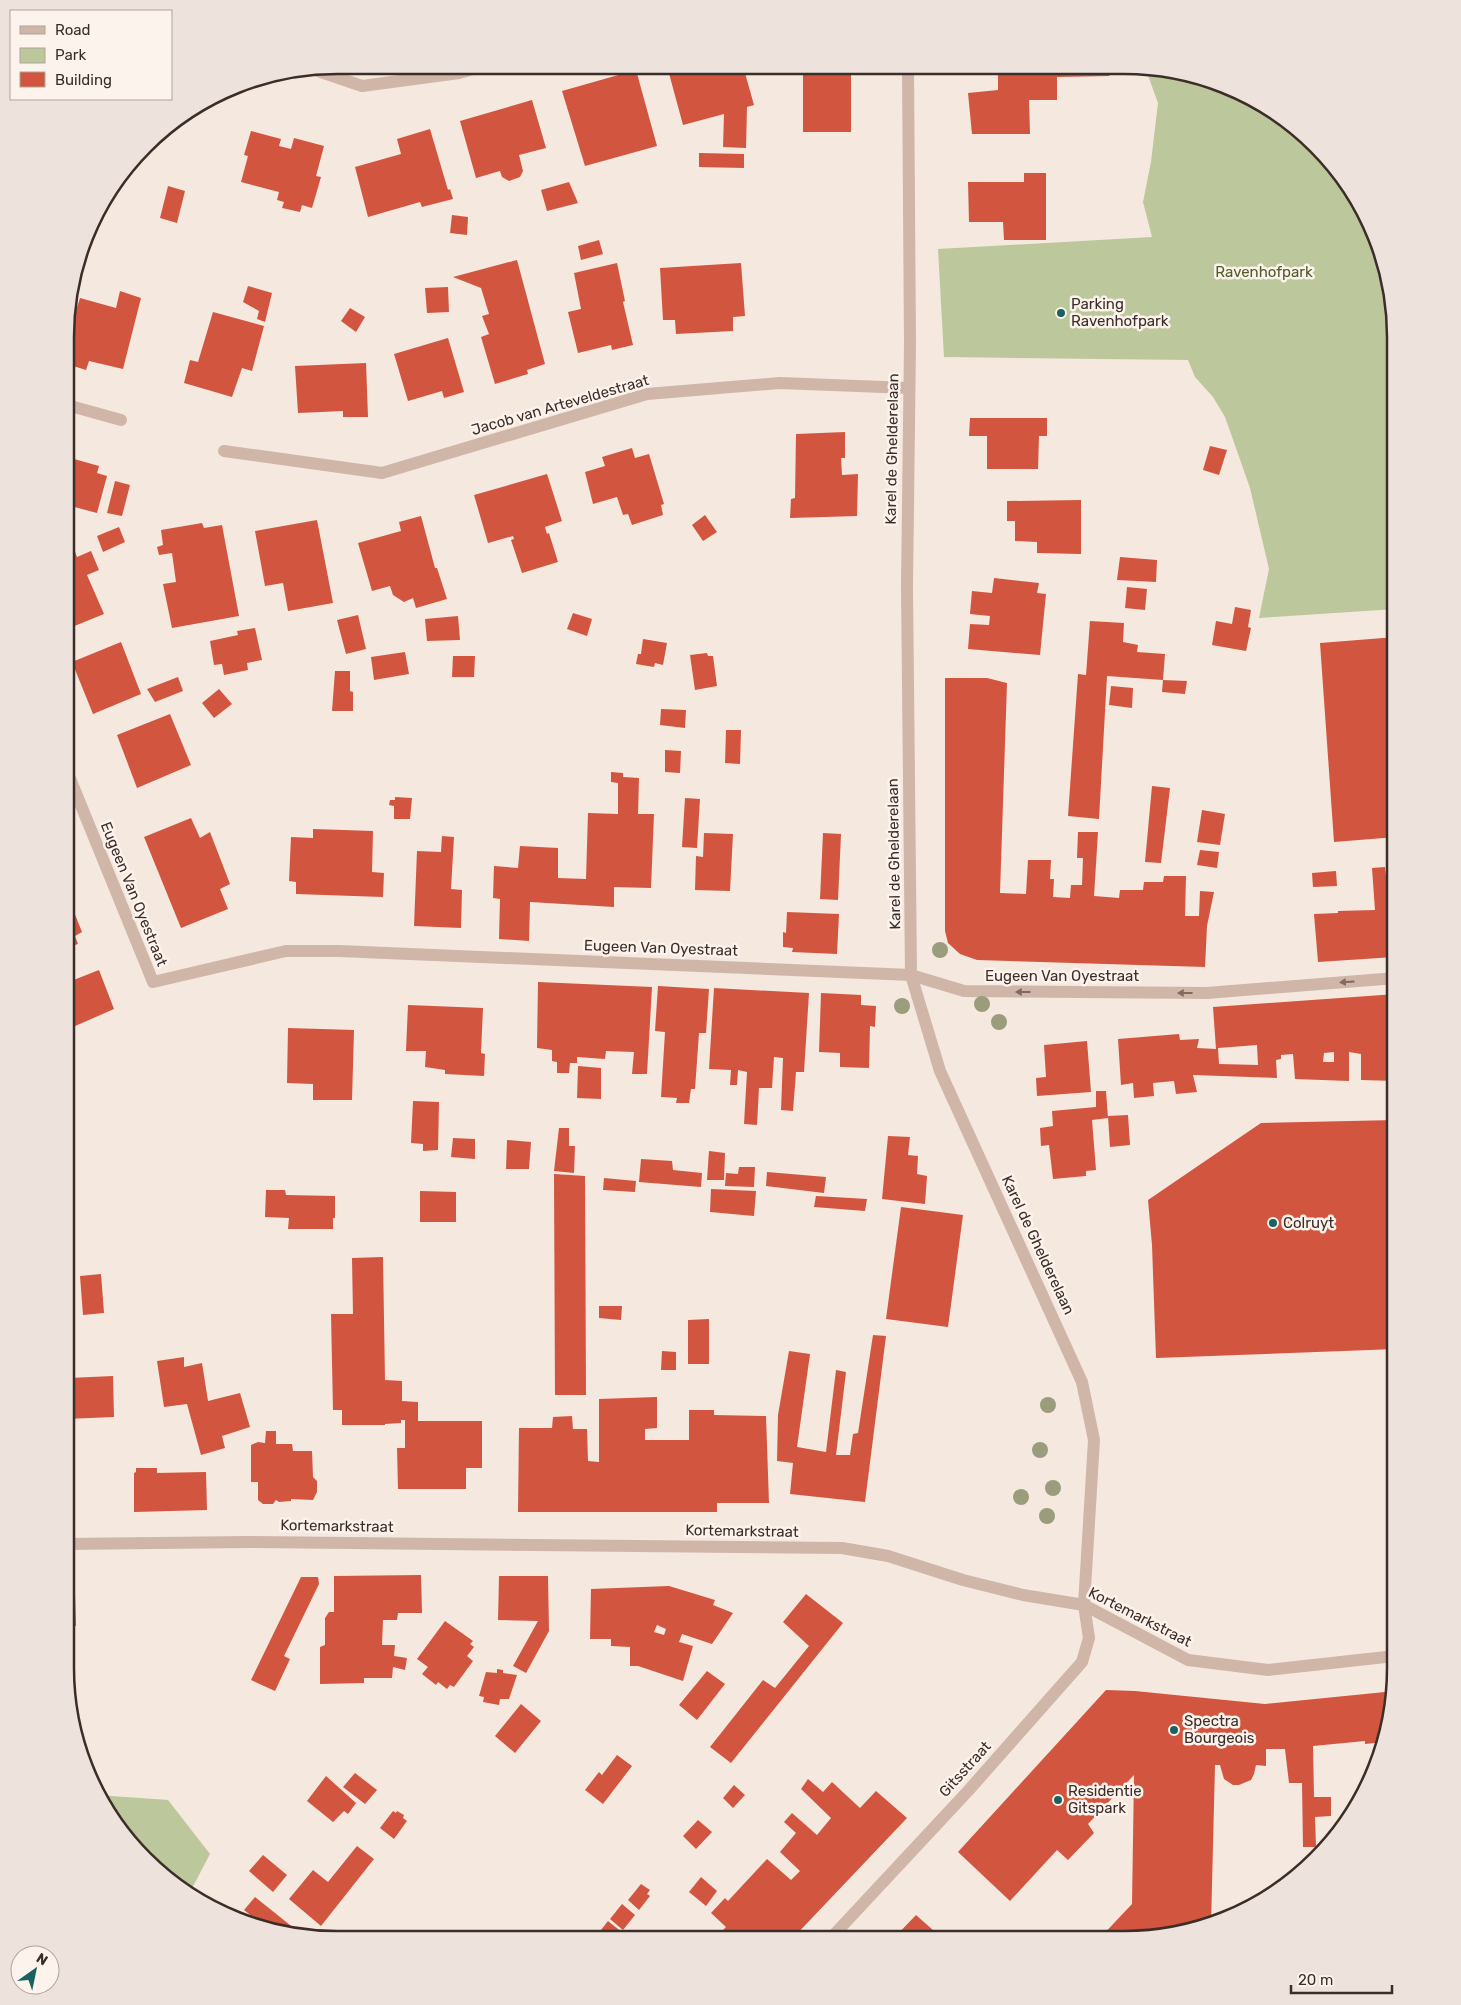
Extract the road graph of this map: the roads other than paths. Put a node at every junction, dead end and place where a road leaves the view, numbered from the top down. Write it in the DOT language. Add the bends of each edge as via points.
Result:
graph roads {
  1 [pos="327,74"];
  2 [pos="452,74"];
  3 [pos="908,74"];
  4 [pos="909,388"];
  5 [pos="74,406"];
  6 [pos="121,420"];
  7 [pos="224,451"];
  8 [pos="74,790"];
  9 [pos="911,975"];
  10 [pos="1387,979"];
  11 [pos="74,1544"];
  12 [pos="1084,1605"];
  13 [pos="1387,1657"];
  14 [pos="837,1931"];
  1 -- 2 [label="street" via="362,86"];
  3 -- 4 [label="street, Karel de Ghelderelaan"];
  4 -- 7 [label="street, Jacob van Arteveldestraat" via="780,384 647,394 382,473"];
  4 -- 9 [label="street, Karel de Ghelderelaan" via="907,587"];
  5 -- 6 [label="street"];
  8 -- 9 [label="street, Eugeen Van Oyestraat" via="153,982 286,951 339,950"];
  10 -- 9 [label="street, Eugeen Van Oyestraat, one-way" via="1207,993 964,991"];
  9 -- 12 [label="street, Karel de Ghelderelaan" via="940,1071 1082,1382 1094,1440"];
  11 -- 12 [label="street, Kortemarkstraat" via="258,1542 842,1548 888,1556 1023,1595"];
  12 -- 13 [label="street, Kortemarkstraat" via="1188,1660 1268,1670"];
  12 -- 14 [label="street, Gitsstraat" via="1089,1638 1082,1662"];
}
